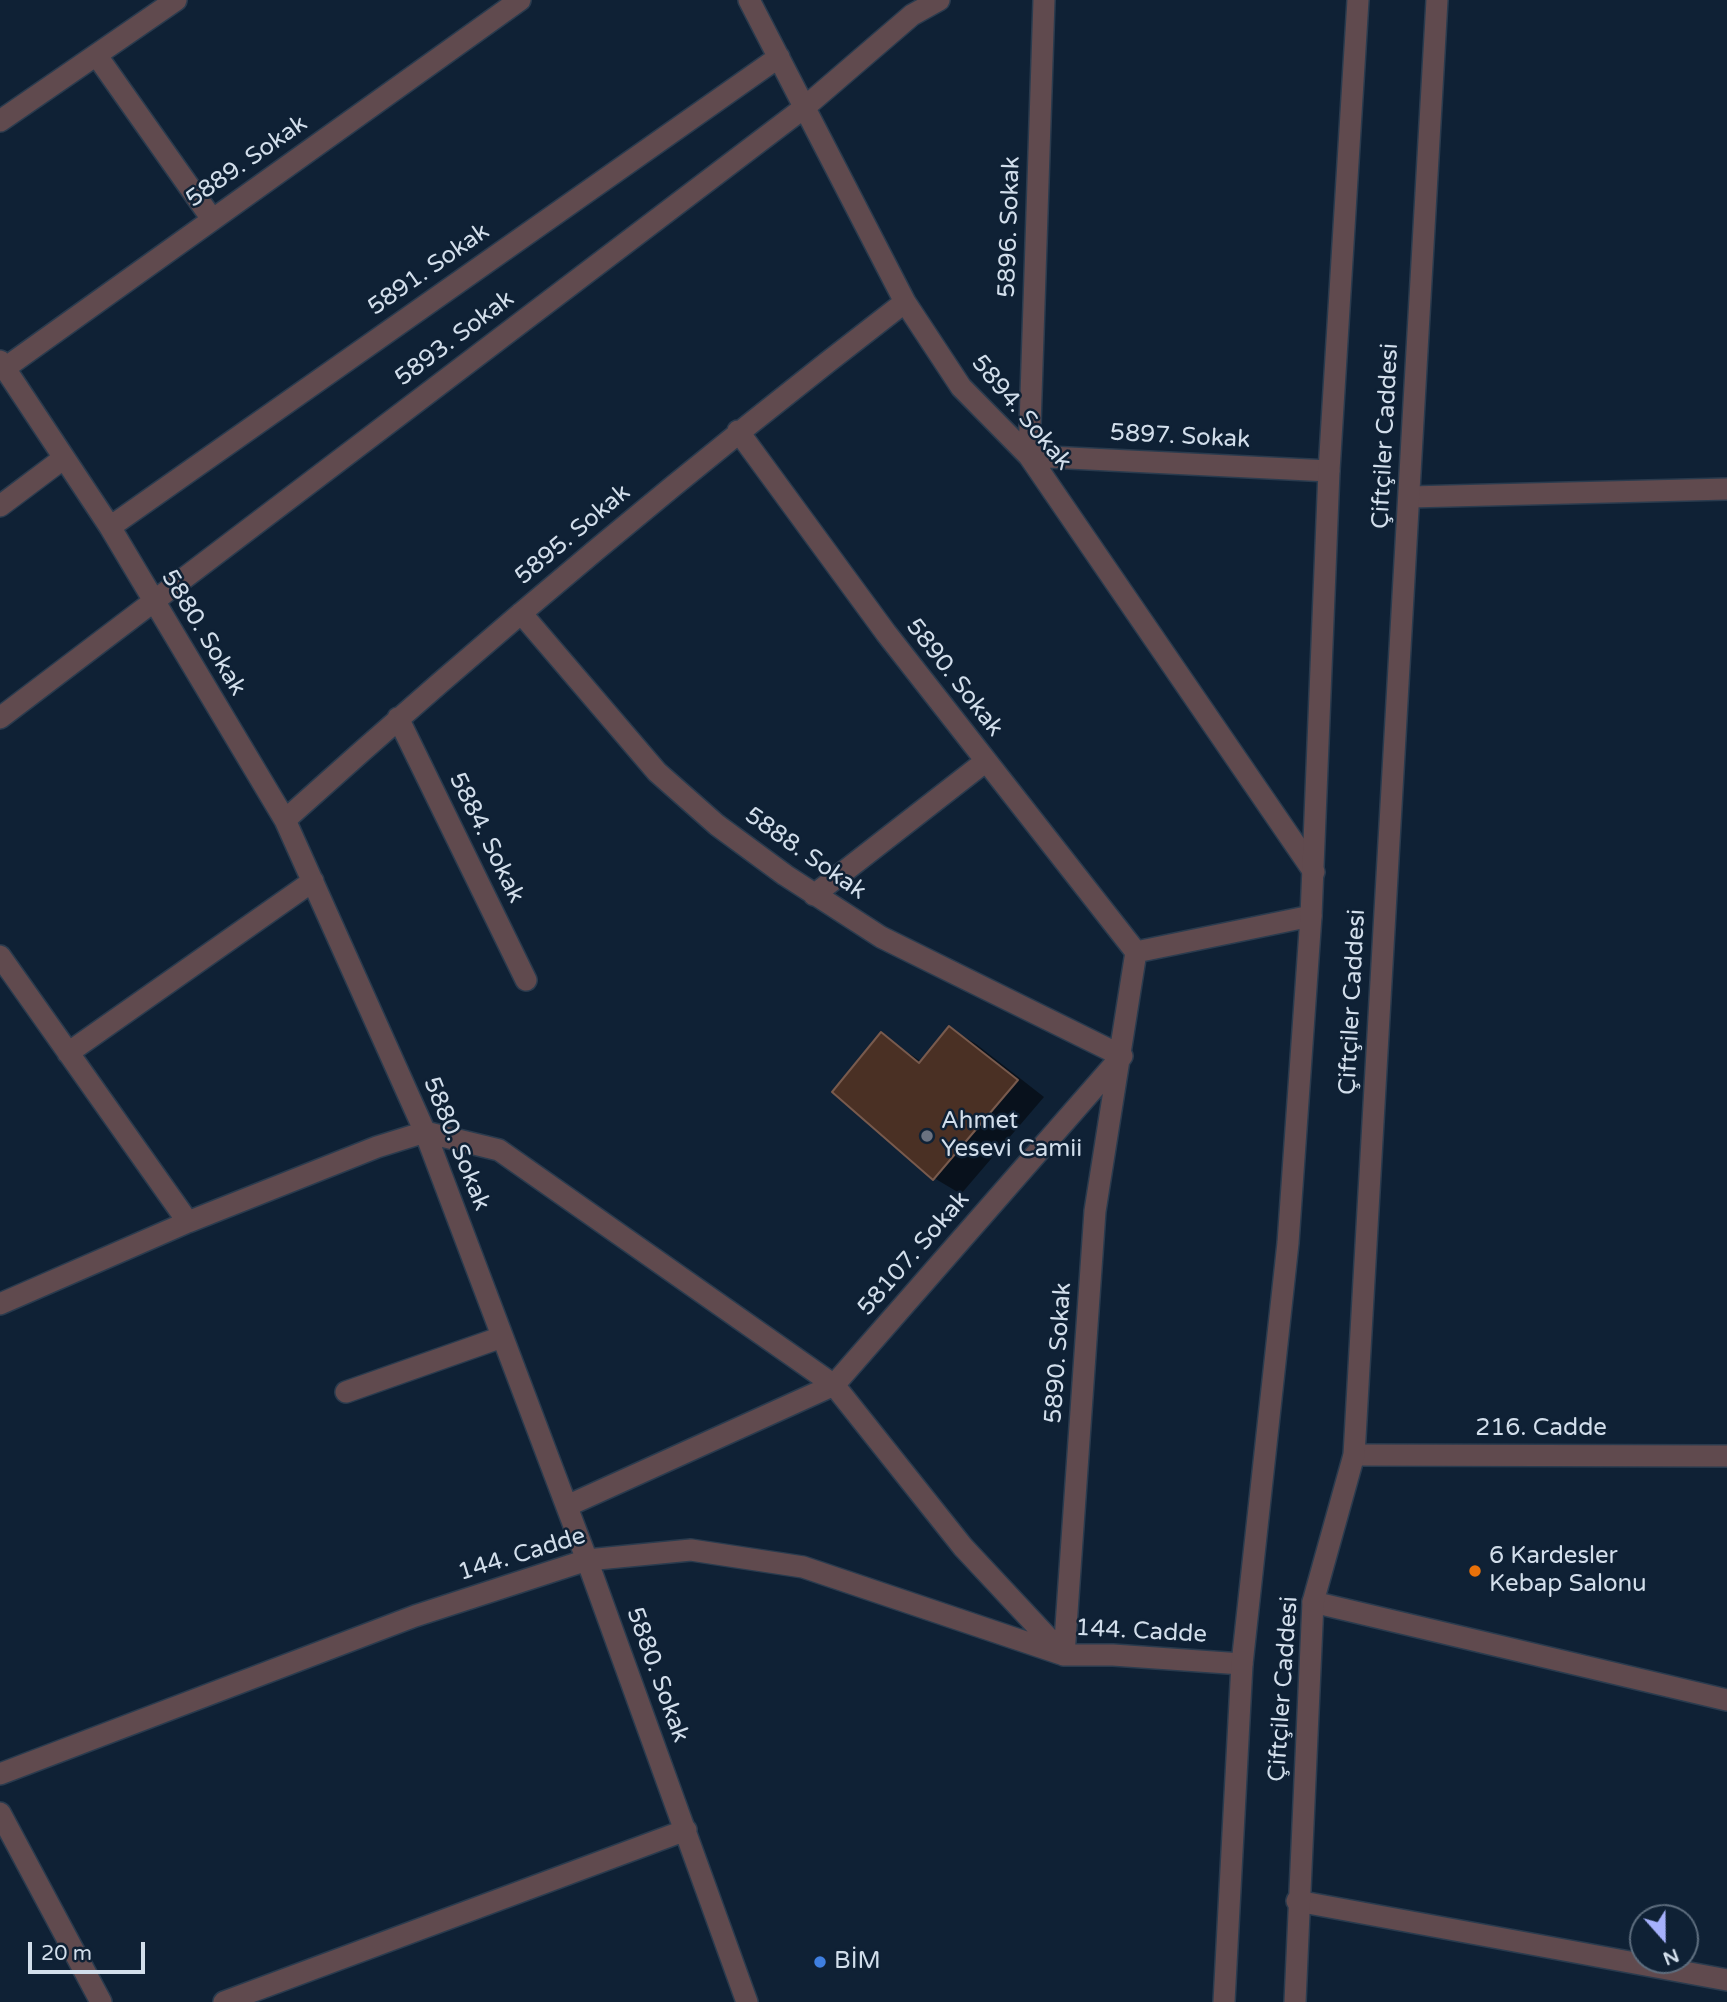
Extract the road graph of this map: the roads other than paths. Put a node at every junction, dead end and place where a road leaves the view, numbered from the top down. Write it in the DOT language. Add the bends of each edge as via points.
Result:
graph roads {
  1 [pos="176,0"];
  2 [pos="520,0"];
  3 [pos="749,0"];
  4 [pos="939,0"];
  5 [pos="1044,0"];
  6 [pos="1358,0"];
  7 [pos="1437,0"];
  8 [pos="97,56"];
  9 [pos="779,57"];
  10 [pos="804,107"];
  11 [pos="0,121"];
  12 [pos="212,219"];
  13 [pos="905,302"];
  14 [pos="3,364"];
  15 [pos="738,431"];
  16 [pos="1029,456"];
  17 [pos="64,458"];
  18 [pos="1329,471"];
  19 [pos="1727,489"];
  20 [pos="1410,497"];
  21 [pos="0,506"];
  22 [pos="110,527"];
  23 [pos="153,601"];
  24 [pos="521,613"];
  25 [pos="0,718"];
  26 [pos="398,718"];
  27 [pos="986,761"];
  28 [pos="285,820"];
  29 [pos="1314,872"];
  30 [pos="313,881"];
  31 [pos="814,895"];
  32 [pos="1311,916"];
  33 [pos="1136,952"];
  34 [pos="0,956"];
  35 [pos="526,980"];
  36 [pos="68,1053"];
  37 [pos="1122,1056"];
  38 [pos="425,1132"];
  39 [pos="188,1222"];
  40 [pos="0,1304"];
  41 [pos="502,1337"];
  42 [pos="834,1385"];
  43 [pos="346,1392"];
  44 [pos="1354,1455"];
  45 [pos="1727,1456"];
  46 [pos="567,1506"];
  47 [pos="587,1560"];
  48 [pos="1313,1602"];
  49 [pos="1064,1655"];
  50 [pos="1242,1664"];
  51 [pos="1727,1700"];
  52 [pos="0,1773"];
  53 [pos="0,1813"];
  54 [pos="686,1830"];
  55 [pos="1297,1901"];
  56 [pos="1727,1980"];
  57 [pos="101,2002"];
  58 [pos="224,2002"];
  59 [pos="747,2002"];
  60 [pos="1224,2002"];
  61 [pos="1295,2002"];
  1 -- 8 [label="street"];
  2 -- 12 [label="street, 5889. Sokak"];
  3 -- 9 [label="street, 5894. Sokak"];
  4 -- 10 [label="street, 5893. Sokak" via="912,15"];
  5 -- 16 [label="street, 5896. Sokak"];
  6 -- 18 [label="street, Çiftçiler Caddesi"];
  7 -- 20 [label="street, Çiftçiler Caddesi"];
  8 -- 11 [label="street"];
  8 -- 12 [label="street"];
  9 -- 10 [label="street, 5894. Sokak"];
  9 -- 22 [label="street, 5891. Sokak"];
  10 -- 13 [label="street, 5894. Sokak"];
  10 -- 23 [label="street, 5893. Sokak"];
  12 -- 14 [label="street, 5889. Sokak"];
  13 -- 15 [label="street, 5895. Sokak"];
  13 -- 16 [label="street, 5894. Sokak" via="961,387"];
  14 -- 17 [label="street, 5880. Sokak"];
  15 -- 24 [label="street, 5895. Sokak"];
  15 -- 27 [label="street, 5890. Sokak"];
  16 -- 18 [label="street, 5897. Sokak"];
  16 -- 29 [label="street, 5894. Sokak"];
  17 -- 21 [label="street"];
  17 -- 22 [label="street, 5880. Sokak"];
  18 -- 29 [label="street, Çiftçiler Caddesi"];
  19 -- 20 [label="street"];
  20 -- 44 [label="street, Çiftçiler Caddesi"];
  22 -- 23 [label="street, 5880. Sokak"];
  23 -- 25 [label="street, 5893. Sokak"];
  23 -- 28 [label="street, 5880. Sokak"];
  24 -- 26 [label="street, 5895. Sokak"];
  24 -- 31 [label="street, 5888. Sokak" via="657,772 717,825"];
  26 -- 28 [label="street, 5895. Sokak"];
  26 -- 35 [label="street, 5884. Sokak"];
  27 -- 31 [label="street"];
  27 -- 33 [label="street, 5890. Sokak"];
  28 -- 30 [label="street, 5880. Sokak"];
  29 -- 32 [label="street, Çiftçiler Caddesi"];
  30 -- 36 [label="street"];
  30 -- 38 [label="street, 5880. Sokak"];
  31 -- 37 [label="street, 5888. Sokak" via="881,937"];
  32 -- 33 [label="street"];
  32 -- 50 [label="street, Çiftçiler Caddesi" via="1288,1243"];
  33 -- 37 [label="street"];
  34 -- 36 [label="street"];
  36 -- 39 [label="street"];
  37 -- 42 [label="street, 58107. Sokak"];
  37 -- 49 [label="street, 5890. Sokak" via="1095,1211"];
  38 -- 39 [label="street"];
  38 -- 41 [label="street, 5880. Sokak"];
  38 -- 42 [label="street" via="499,1150"];
  39 -- 40 [label="street"];
  41 -- 43 [label="street"];
  41 -- 46 [label="street, 5880. Sokak"];
  42 -- 46 [label="street, 58107. Sokak"];
  42 -- 49 [label="street" via="963,1547"];
  44 -- 45 [label="street, 216. Cadde"];
  44 -- 48 [label="street, Çiftçiler Caddesi"];
  46 -- 47 [label="street, 5880. Sokak"];
  47 -- 49 [label="street, 144. Cadde" via="691,1550 803,1567"];
  47 -- 52 [label="street, 144. Cadde" via="415,1616"];
  47 -- 54 [label="street, 5880. Sokak"];
  48 -- 51 [label="street"];
  48 -- 55 [label="street, Çiftçiler Caddesi"];
  49 -- 50 [label="street, 144. Cadde"];
  50 -- 60 [label="street, Çiftçiler Caddesi"];
  53 -- 57 [label="street"];
  54 -- 58 [label="street"];
  54 -- 59 [label="street, 5880. Sokak"];
  55 -- 56 [label="street"];
  55 -- 61 [label="street, Çiftçiler Caddesi"];
}
